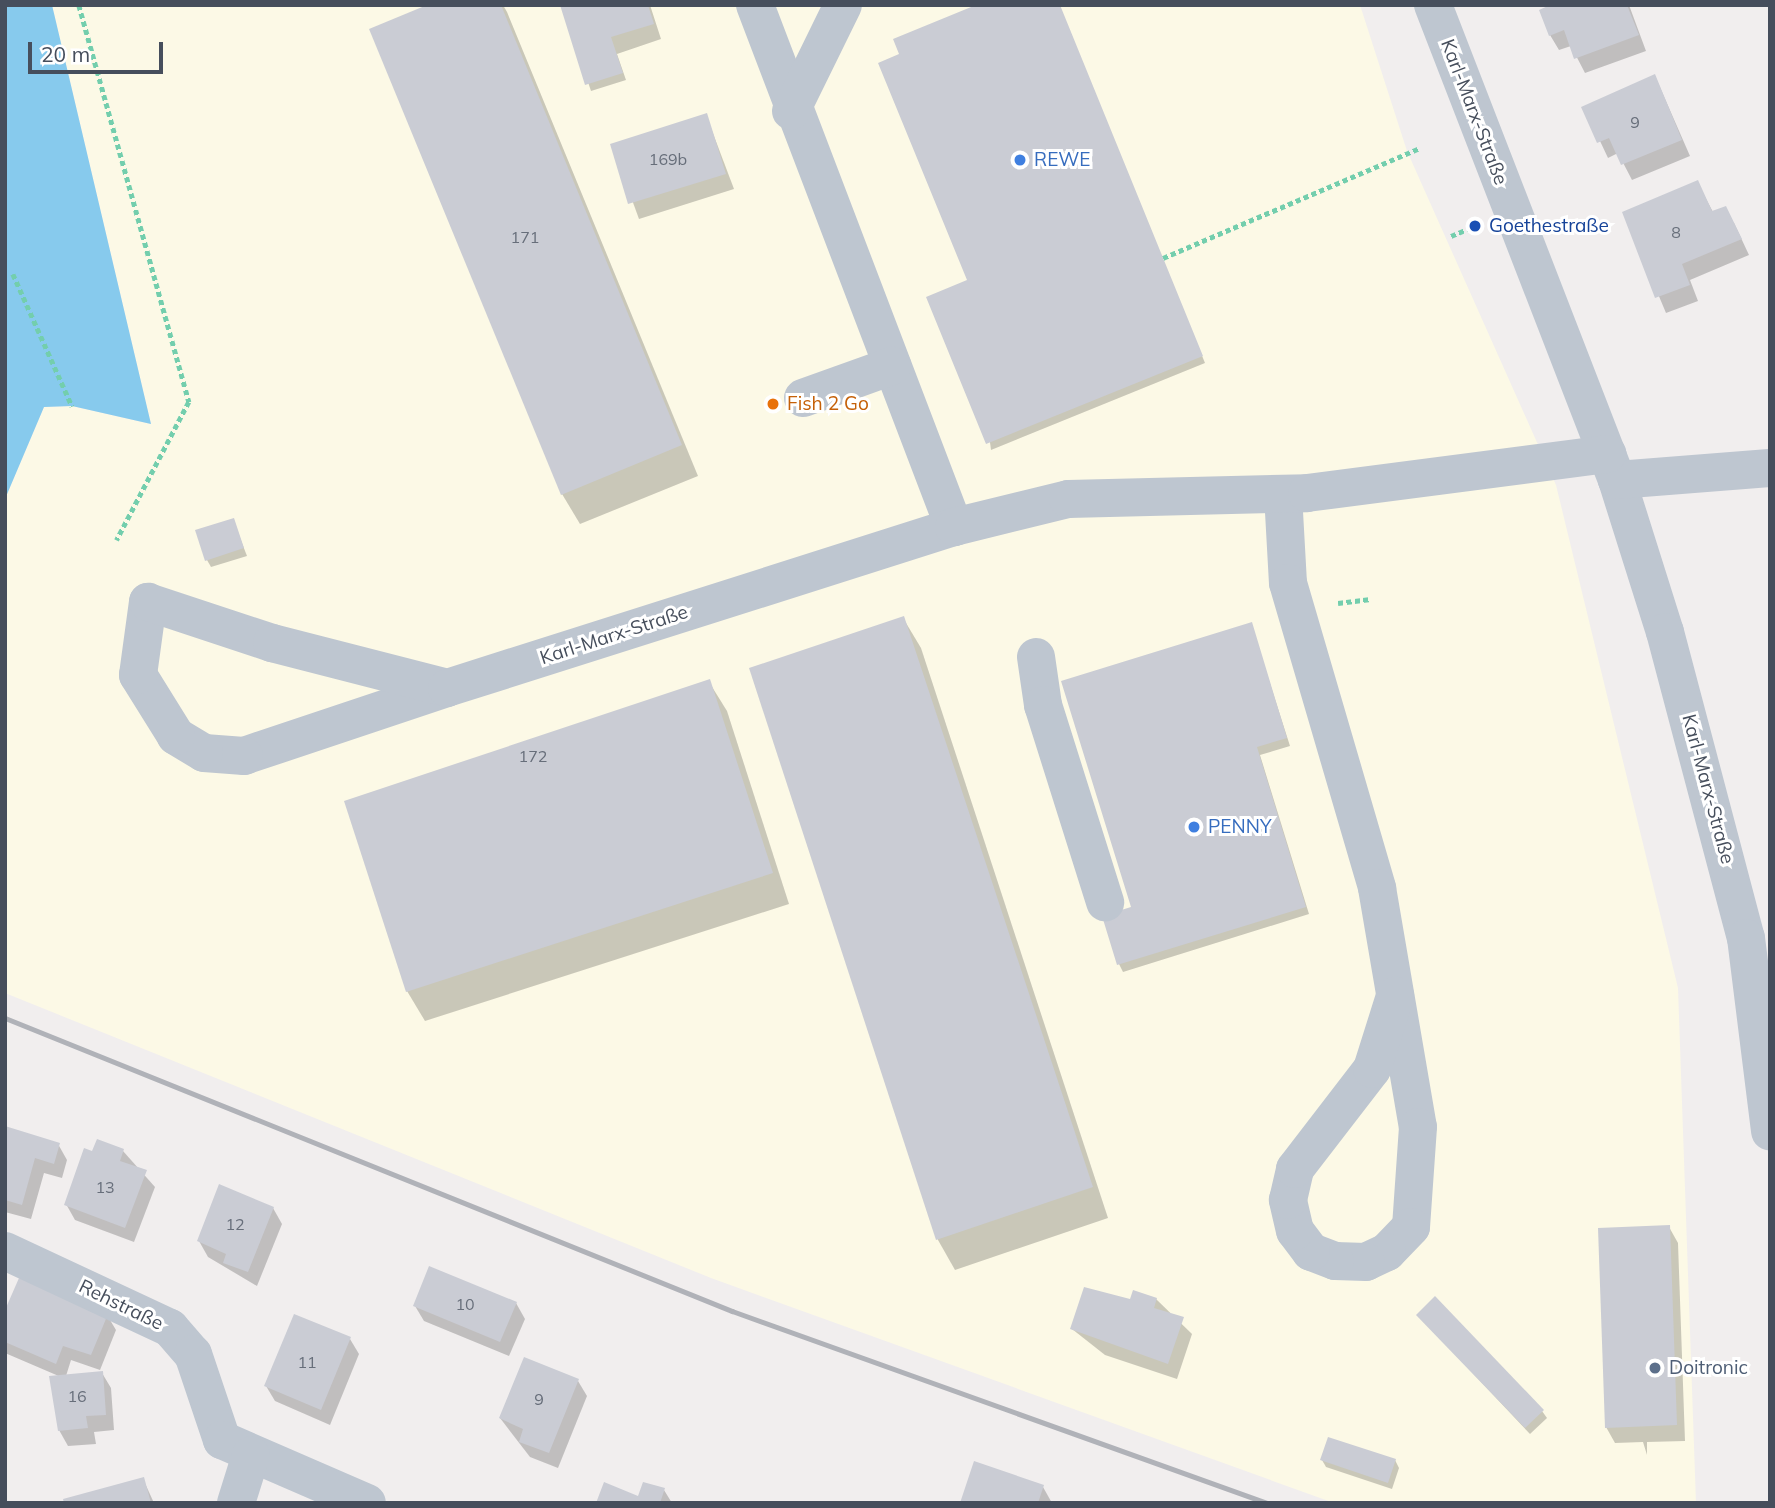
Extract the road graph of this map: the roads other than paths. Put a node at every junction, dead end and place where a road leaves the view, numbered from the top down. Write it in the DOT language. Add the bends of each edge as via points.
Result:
graph roads {
  1 [pos="755,5"];
  2 [pos="1433,5"];
  3 [pos="851,10"];
  4 [pos="791,111"];
  5 [pos="892,366"];
  6 [pos="803,398"];
  7 [pos="1612,467"];
  8 [pos="1770,468"];
  9 [pos="1283,494"];
  10 [pos="954,527"];
  11 [pos="1036,657"];
  12 [pos="447,688"];
  13 [pos="1105,902"];
  14 [pos="1395,996"];
  15 [pos="1769,1117"];
  16 [pos="1770,1132"];
  17 [pos="5,1251"];
  18 [pos="251,1455"];
  19 [pos="236,1503"];
  20 [pos="367,1503"];
  1 -- 4 [label="street"];
  2 -- 7 [label="street, Karl-Marx-Straße"];
  3 -- 4 [label="street"];
  4 -- 5 [label="street"];
  5 -- 6 [label="street"];
  5 -- 10 [label="street"];
  7 -- 8 [label="street"];
  7 -- 9 [label="street, Karl-Marx-Straße" via="1518,471"];
  7 -- 15 [label="street, Karl-Marx-Straße" via="1718,817 1746,937"];
  9 -- 10 [label="street, Karl-Marx-Straße" via="1068,499"];
  9 -- 14 [label="street" via="1288,583 1360,824"];
  10 -- 12 [label="street, Karl-Marx-Straße"];
  11 -- 13 [label="street" via="1043,705"];
  12 -- 12 [label="street, Karl-Marx-Straße" via="272,643 148,602 138,675 176,736 204,752 244,755"];
  14 -- 14 [label="street" via="1372,1069 1295,1169 1288,1200 1295,1231 1311,1252 1335,1261 1366,1262 1387,1252 1411,1227 1418,1127"];
  15 -- 16 [label="street, Karl-Marx-Straße"];
  17 -- 18 [label="street, Rehstraße" via="170,1328 192,1354 222,1440"];
  18 -- 19 [label="street"];
  18 -- 20 [label="street, Rehstraße"];
}
